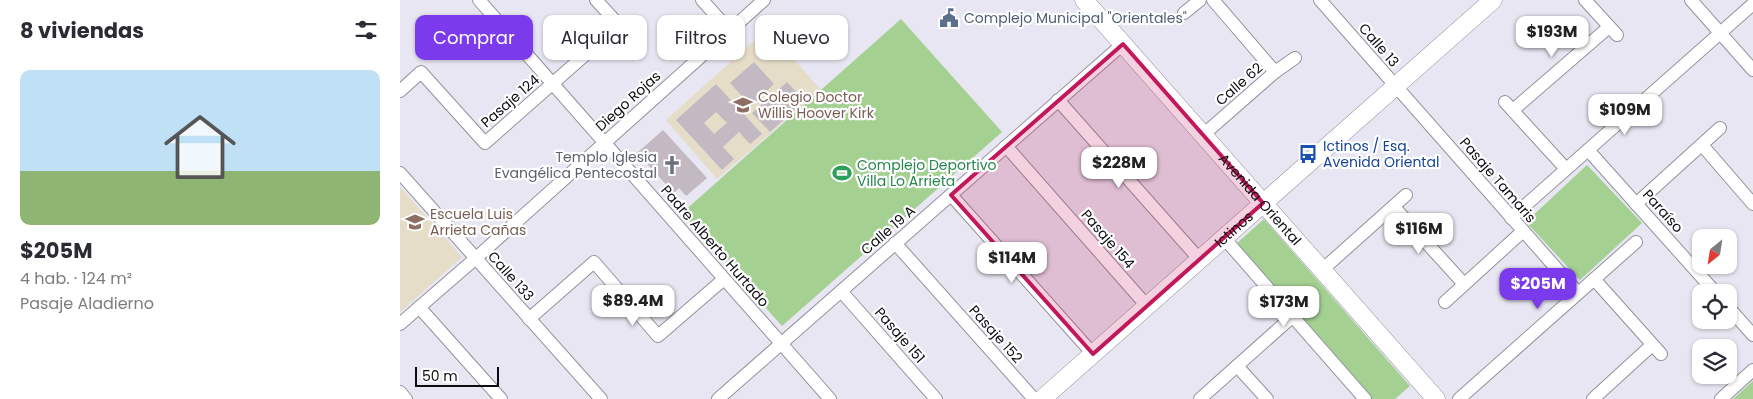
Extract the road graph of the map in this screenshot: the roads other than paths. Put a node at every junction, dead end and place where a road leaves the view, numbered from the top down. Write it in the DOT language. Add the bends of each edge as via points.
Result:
graph roads {
  1 [pos="479,0"];
  2 [pos="596,0"];
  3 [pos="702,0"];
  4 [pos="764,0"];
  5 [pos="1084,0"];
  6 [pos="1200,0"];
  7 [pos="1213,0"];
  8 [pos="1320,0"];
  9 [pos="1493,0"];
  10 [pos="1586,0"];
  11 [pos="1691,0"];
  12 [pos="1753,4"];
  13 [pos="1184,13"];
  14 [pos="716,15"];
  15 [pos="745,16"];
  16 [pos="1720,33"];
  17 [pos="1123,44"];
  18 [pos="1296,58"];
  19 [pos="696,60"];
  20 [pos="1753,70"];
  21 [pos="1275,72"];
  22 [pos="553,84"];
  23 [pos="1396,86"];
  24 [pos="400,91"];
  25 [pos="1058,100"];
  26 [pos="1720,128"];
  27 [pos="1203,135"];
  28 [pos="604,142"];
  29 [pos="1702,145"];
  30 [pos="1006,146"];
  31 [pos="1588,150"];
  32 [pos="1566,169"];
  33 [pos="400,173"];
  34 [pos="951,194"];
  35 [pos="1406,195"];
  36 [pos="1263,203"];
  37 [pos="1636,204"];
  38 [pos="1753,204"];
  39 [pos="1394,207"];
  40 [pos="1511,218"];
  41 [pos="1523,231"];
  42 [pos="1224,238"];
  43 [pos="1636,242"];
  44 [pos="895,243"];
  45 [pos="476,258"];
  46 [pos="1200,260"];
  47 [pos="1322,270"];
  48 [pos="724,279"];
  49 [pos="1594,279"];
  50 [pos="1464,284"];
  51 [pos="1708,284"];
  52 [pos="841,291"];
  53 [pos="1578,294"];
  54 [pos="1444,302"];
  55 [pos="1147,306"];
  56 [pos="419,307"];
  57 [pos="1293,316"];
  58 [pos="1737,317"];
  59 [pos="530,319"];
  60 [pos="400,324"];
  61 [pos="1753,335"];
  62 [pos="781,343"];
  63 [pos="1093,354"];
  64 [pos="1237,366"];
  65 [pos="1753,370"];
  66 [pos="400,392"];
  67 [pos="406,399"];
  68 [pos="501,399"];
  69 [pos="601,399"];
  70 [pos="718,399"];
  71 [pos="830,399"];
  72 [pos="936,399"];
  73 [pos="1034,399"];
  74 [pos="1042,399"];
  75 [pos="1200,399"];
  76 [pos="1267,399"];
  77 [pos="1365,399"];
  78 [pos="1436,399"];
  79 [pos="1458,399"];
  80 [pos="1593,399"];
  81 [pos="1720,399"];
  1 -- 22 [label="street, Padre Alberto Hurtado"];
  2 -- 22 [label="street, Pasaje 124" via="619,25"];
  3 -- 14 [label="street"];
  4 -- 15 [label="street, Diego Rojas"];
  5 -- 17 [label="street, Avenida Oriental"];
  6 -- 13 [label="street"];
  7 -- 21 [label="street"];
  8 -- 23 [label="street, Calle 13"];
  9 -- 23 [label="street, Ictinos"];
  10 -- 32 [label="street" via="1613,31 1509,106"];
  11 -- 16 [label="street"];
  12 -- 16 [label="street"];
  16 -- 20 [label="street"];
  16 -- 31 [label="street"];
  17 -- 25 [label="street, Calle 19 A"];
  17 -- 27 [label="street, Avenida Oriental"];
  18 -- 21 [label="street, Calle 62"];
  19 -- 28 [label="street, Diego Rojas"];
  21 -- 27 [label="street, Calle 62"];
  22 -- 24 [label="street, Pasaje 124" via="486,143 421,72"];
  22 -- 28 [label="street, Padre Alberto Hurtado"];
  23 -- 36 [label="street, Ictinos"];
  23 -- 40 [label="street, Pasaje Tamaris"];
  25 -- 30 [label="street, Calle 19 A"];
  25 -- 46 [label="street"];
  26 -- 29 [label="street"];
  27 -- 36 [label="street, Avenida Oriental"];
  28 -- 45 [label="street, Diego Rojas"];
  28 -- 48 [label="street, Padre Alberto Hurtado"];
  29 -- 37 [label="street"];
  29 -- 38 [label="street"];
  30 -- 34 [label="street, Calle 19 A"];
  30 -- 55 [label="street, Pasaje 154"];
  31 -- 32 [label="street"];
  31 -- 37 [label="street, Paraíso"];
  32 -- 40 [label="street"];
  33 -- 45 [label="street, Calle 133"];
  34 -- 44 [label="street, Calle 19 A"];
  34 -- 63 [label="street"];
  35 -- 39 [label="street"];
  36 -- 42 [label="street, Ictinos"];
  36 -- 47 [label="street, Avenida Oriental"];
  37 -- 51 [label="street, Paraíso"];
  39 -- 47 [label="street"];
  39 -- 50 [label="street"];
  40 -- 41 [label="street, Pasaje Tamaris"];
  41 -- 50 [label="street"];
  41 -- 53 [label="street, Pasaje Tamaris"];
  42 -- 46 [label="street, Ictinos"];
  42 -- 57 [label="street"];
  43 -- 49 [label="street"];
  44 -- 52 [label="street, Calle 19 A"];
  44 -- 73 [label="street, Pasaje 152"];
  45 -- 56 [label="street, Diego Rojas"];
  45 -- 59 [label="street, Calle 133"];
  46 -- 55 [label="street, Ictinos"];
  47 -- 78 [label="street, Avenida Oriental"];
  48 -- 59 [label="street" via="658,336 594,262"];
  48 -- 62 [label="street, Padre Alberto Hurtado"];
  49 -- 53 [label="street"];
  49 -- 80 [label="street" via="1656,350"];
  50 -- 54 [label="street"];
  52 -- 62 [label="street, Calle 19 A"];
  52 -- 72 [label="street, Pasaje 151"];
  53 -- 79 [label="street"];
  55 -- 63 [label="street, Ictinos"];
  56 -- 60 [label="street, Diego Rojas"];
  56 -- 68 [label="street"];
  57 -- 64 [label="street"];
  57 -- 77 [label="street"];
  58 -- 61 [label="street"];
  59 -- 69 [label="street, Calle 133"];
  62 -- 70 [label="street, Calle 19 A"];
  62 -- 71 [label="street, Padre Alberto Hurtado"];
  63 -- 74 [label="street, Ictinos"];
  64 -- 75 [label="street"];
  64 -- 76 [label="street"];
  65 -- 81 [label="street"];
  66 -- 67 [label="street"];
}
